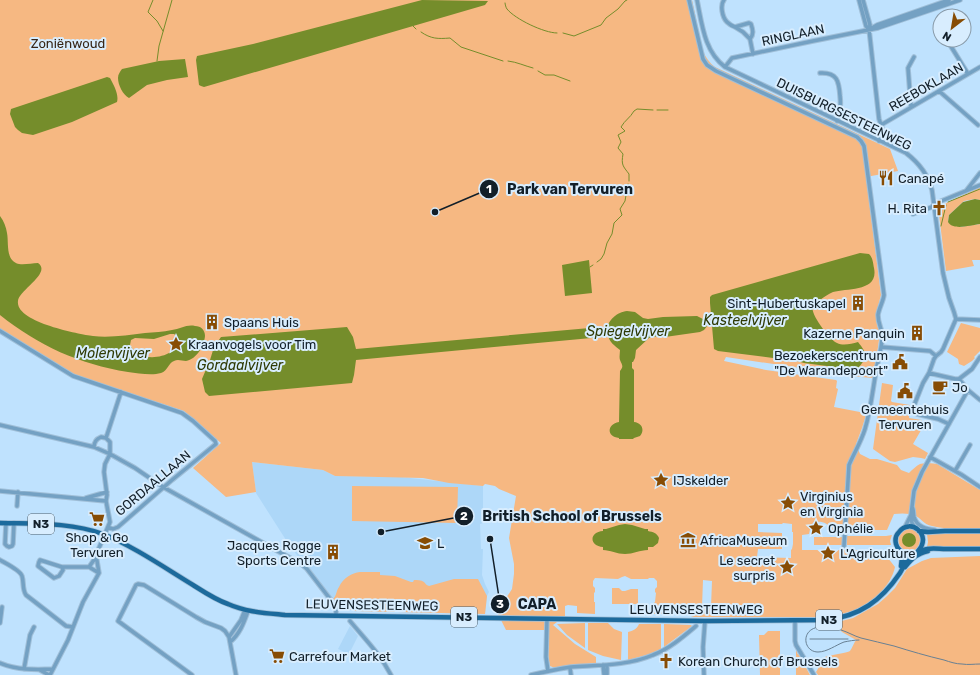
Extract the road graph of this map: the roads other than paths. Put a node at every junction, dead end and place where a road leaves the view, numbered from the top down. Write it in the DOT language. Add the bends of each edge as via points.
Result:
graph roads {
  1 [pos="689,0"];
  2 [pos="697,0"];
  3 [pos="724,0"];
  4 [pos="859,0"];
  5 [pos="863,0"];
  6 [pos="949,0"];
  7 [pos="960,0"];
  8 [pos="735,27"];
  9 [pos="869,29"];
  10 [pos="750,39"];
  11 [pos="952,48"];
  12 [pos="752,54"];
  13 [pos="914,57"];
  14 [pos="725,67"];
  15 [pos="980,67"];
  16 [pos="820,73"];
  17 [pos="968,74"];
  18 [pos="939,91"];
  19 [pos="911,107"];
  20 [pos="837,121"];
  21 [pos="881,125"];
  22 [pos="978,125"];
  23 [pos="879,140"];
  24 [pos="980,173"];
  25 [pos="980,185"];
  26 [pos="966,191"];
  27 [pos="934,204"];
  28 [pos="913,214"];
  29 [pos="956,319"];
  30 [pos="980,320"];
  31 [pos="0,331"];
  32 [pos="881,347"];
  33 [pos="936,356"];
  34 [pos="980,357"];
  35 [pos="929,373"];
  36 [pos="959,379"];
  37 [pos="968,390"];
  38 [pos="121,392"];
  39 [pos="980,400"];
  40 [pos="949,424"];
  41 [pos="0,425"];
  42 [pos="106,438"];
  43 [pos="970,445"];
  44 [pos="94,447"];
  45 [pos="110,454"];
  46 [pos="930,457"];
  47 [pos="955,471"];
  48 [pos="163,487"];
  49 [pos="980,487"];
  50 [pos="0,491"];
  51 [pos="18,492"];
  52 [pos="107,492"];
  53 [pos="83,498"];
  54 [pos="106,501"];
  55 [pos="17,506"];
  56 [pos="912,507"];
  57 [pos="911,515"];
  58 [pos="0,523"];
  59 [pos="6,523"];
  60 [pos="14,523"];
  61 [pos="905,527"];
  62 [pos="108,528"];
  63 [pos="917,529"];
  64 [pos="944,531"];
  65 [pos="980,531"];
  66 [pos="104,535"];
  67 [pos="844,546"];
  68 [pos="945,549"];
  69 [pos="980,549"];
  70 [pos="901,551"];
  71 [pos="918,551"];
  72 [pos="911,554"];
  73 [pos="96,558"];
  74 [pos="0,560"];
  75 [pos="62,567"];
  76 [pos="88,567"];
  77 [pos="902,571"];
  78 [pos="99,573"];
  79 [pos="895,580"];
  80 [pos="2,607"];
  81 [pos="246,610"];
  82 [pos="336,615"];
  83 [pos="546,619"];
  84 [pos="350,621"];
  85 [pos="705,621"];
  86 [pos="796,621"];
  87 [pos="0,623"];
  88 [pos="696,626"];
  89 [pos="34,627"];
  90 [pos="73,627"];
  91 [pos="229,637"];
  92 [pos="230,642"];
  93 [pos="0,664"];
  94 [pos="605,665"];
  95 [pos="570,668"];
  96 [pos="24,669"];
  97 [pos="53,669"];
  98 [pos="39,670"];
  99 [pos="548,671"];
  100 [pos="49,675"];
  101 [pos="191,675"];
  102 [pos="236,675"];
  103 [pos="391,675"];
  104 [pos="531,675"];
  105 [pos="571,675"];
  106 [pos="606,675"];
  107 [pos="704,675"];
  108 [pos="814,675"];
  1 -- 32 [label="street" via="701,53 707,65 857,138 864,146 884,295 878,314 882,333"];
  2 -- 14 [label="street, DUISBURGSESTEENWEG" via="706,40 716,60"];
  3 -- 8 [label="street" via="724,17"];
  4 -- 9 [label="street"];
  5 -- 9 [label="street"];
  6 -- 9 [label="street, RINGLAAN"];
  7 -- 9 [label="street, RINGLAAN"];
  8 -- 10 [label="street"];
  8 -- 10 [label="street" via="751,24 753,32"];
  9 -- 12 [label="street, RINGLAAN"];
  9 -- 21 [label="street"];
  10 -- 12 [label="street"];
  11 -- 17 [label="street"];
  12 -- 14 [label="street, RINGLAAN" via="732,58"];
  13 -- 19 [label="street" via="908,68"];
  14 -- 20 [label="street, DUISBURGSESTEENWEG"];
  15 -- 17 [label="street, REEBOKLAAN"];
  16 -- 20 [label="street" via="832,75 839,84 841,107"];
  17 -- 18 [label="street, REEBOKLAAN"];
  18 -- 19 [label="street, REEBOKLAAN"];
  18 -- 22 [label="street"];
  19 -- 21 [label="street, REEBOKLAAN"];
  20 -- 23 [label="street, DUISBURGSESTEENWEG"];
  21 -- 23 [label="street" via="883,130"];
  23 -- 27 [label="street, DUISBURGSESTEENWEG" via="907,154 921,166 931,184"];
  24 -- 26 [label="street"];
  25 -- 26 [label="street"];
  26 -- 27 [label="street"];
  27 -- 28 [label="street"];
  27 -- 29 [label="street, DUISBURGSESTEENWEG" via="944,277"];
  29 -- 30 [label="street"];
  29 -- 33 [label="street" via="943,349"];
  31 -- 38 [label="street" via="73,376"];
  32 -- 33 [label="street" via="930,352"];
  32 -- 67 [label="street" via="865,429 849,465"];
  33 -- 35 [label="street"];
  34 -- 36 [label="street" via="972,369"];
  35 -- 36 [label="street"];
  35 -- 40 [label="street" via="921,387 914,412"];
  36 -- 37 [label="street"];
  37 -- 39 [label="street"];
  37 -- 40 [label="street"];
  38 -- 42 [label="street"];
  38 -- 48 [label="street, GORDAALLAAN" via="182,413 216,443"];
  40 -- 46 [label="street"];
  41 -- 44 [label="street"];
  42 -- 44 [label="street" via="99,438"];
  42 -- 45 [label="street" via="110,442"];
  43 -- 47 [label="street"];
  44 -- 45 [label="street"];
  45 -- 48 [label="street"];
  45 -- 52 [label="street" via="104,472"];
  46 -- 47 [label="street"];
  46 -- 56 [label="street" via="916,485"];
  47 -- 49 [label="street"];
  48 -- 62 [label="street, GORDAALLAAN" via="118,527"];
  48 -- 82 [label="street" via="301,564 334,604"];
  50 -- 51 [label="street"];
  51 -- 53 [label="street"];
  51 -- 55 [label="street"];
  52 -- 53 [label="street"];
  52 -- 54 [label="street"];
  53 -- 54 [label="street"];
  54 -- 62 [label="street" via="110,522"];
  56 -- 57 [label="street"];
  56 -- 64 [label="street" via="920,526"];
  57 -- 61 [label="street"];
  57 -- 63 [label="street" via="912,523"];
  58 -- 59 [label="main road, LEUVENSESTEENWEG / N3"];
  59 -- 60 [label="main road, LEUVENSESTEENWEG / N3"];
  59 -- 60 [label="street" via="5,544 9,547 14,542"];
  60 -- 66 [label="main road, LEUVENSESTEENWEG / N3" via="68,526"];
  61 -- 63 [label="main road"];
  61 -- 70 [label="main road, N3" via="896,537 896,544"];
  62 -- 66 [label="street, GORDAALLAAN"];
  63 -- 64 [label="main road" via="928,532"];
  63 -- 71 [label="main road" via="923,538"];
  64 -- 65 [label="main road"];
  66 -- 73 [label="street, GORDAALLAAN"];
  66 -- 81 [label="main road, LEUVENSESTEENWEG / N3" via="135,550 221,602"];
  68 -- 69 [label="main road, N3"];
  68 -- 71 [label="main road, N3" via="928,548"];
  68 -- 77 [label="main road, N3" via="926,552 912,558"];
  70 -- 72 [label="main road"];
  70 -- 79 [label="main road, LEUVENSESTEENWEG / N3" via="902,562"];
  71 -- 72 [label="main road, N3"];
  72 -- 77 [label="main road, LEUVENSESTEENWEG / N3"];
  73 -- 76 [label="street"];
  73 -- 78 [label="street"];
  74 -- 90 [label="street" via="20,573 26,595 66,626"];
  75 -- 75 [label="street" via="40,560 38,566 54,578 59,576"];
  75 -- 76 [label="street"];
  76 -- 78 [label="street"];
  77 -- 79 [label="main road, LEUVENSESTEENWEG / N3"];
  78 -- 90 [label="street"];
  79 -- 86 [label="main road, LEUVENSESTEENWEG / N3" via="888,590 861,611 840,618"];
  80 -- 87 [label="street"];
  81 -- 82 [label="main road, LEUVENSESTEENWEG / N3" via="285,615"];
  81 -- 91 [label="street"];
  81 -- 92 [label="street" via="236,637"];
  82 -- 83 [label="main road, LEUVENSESTEENWEG / N3"];
  83 -- 85 [label="main road, LEUVENSESTEENWEG / N3"];
  83 -- 99 [label="street"];
  84 -- 103 [label="street" via="378,653"];
  85 -- 86 [label="main road, LEUVENSESTEENWEG / N3"];
  85 -- 107 [label="street"];
  86 -- 108 [label="street" via="796,646"];
  88 -- 94 [label="street" via="654,655 631,662"];
  89 -- 96 [label="street" via="30,635"];
  90 -- 97 [label="street"];
  91 -- 92 [label="street"];
  91 -- 101 [label="street" via="222,628 205,622 144,585 138,584 118,621"];
  92 -- 102 [label="street"];
  93 -- 96 [label="street"];
  94 -- 95 [label="street"];
  94 -- 106 [label="street"];
  95 -- 99 [label="street"];
  95 -- 105 [label="street"];
  96 -- 98 [label="street"];
  97 -- 98 [label="street"];
  97 -- 100 [label="street"];
  98 -- 100 [label="street"];
  99 -- 104 [label="street"];
}
